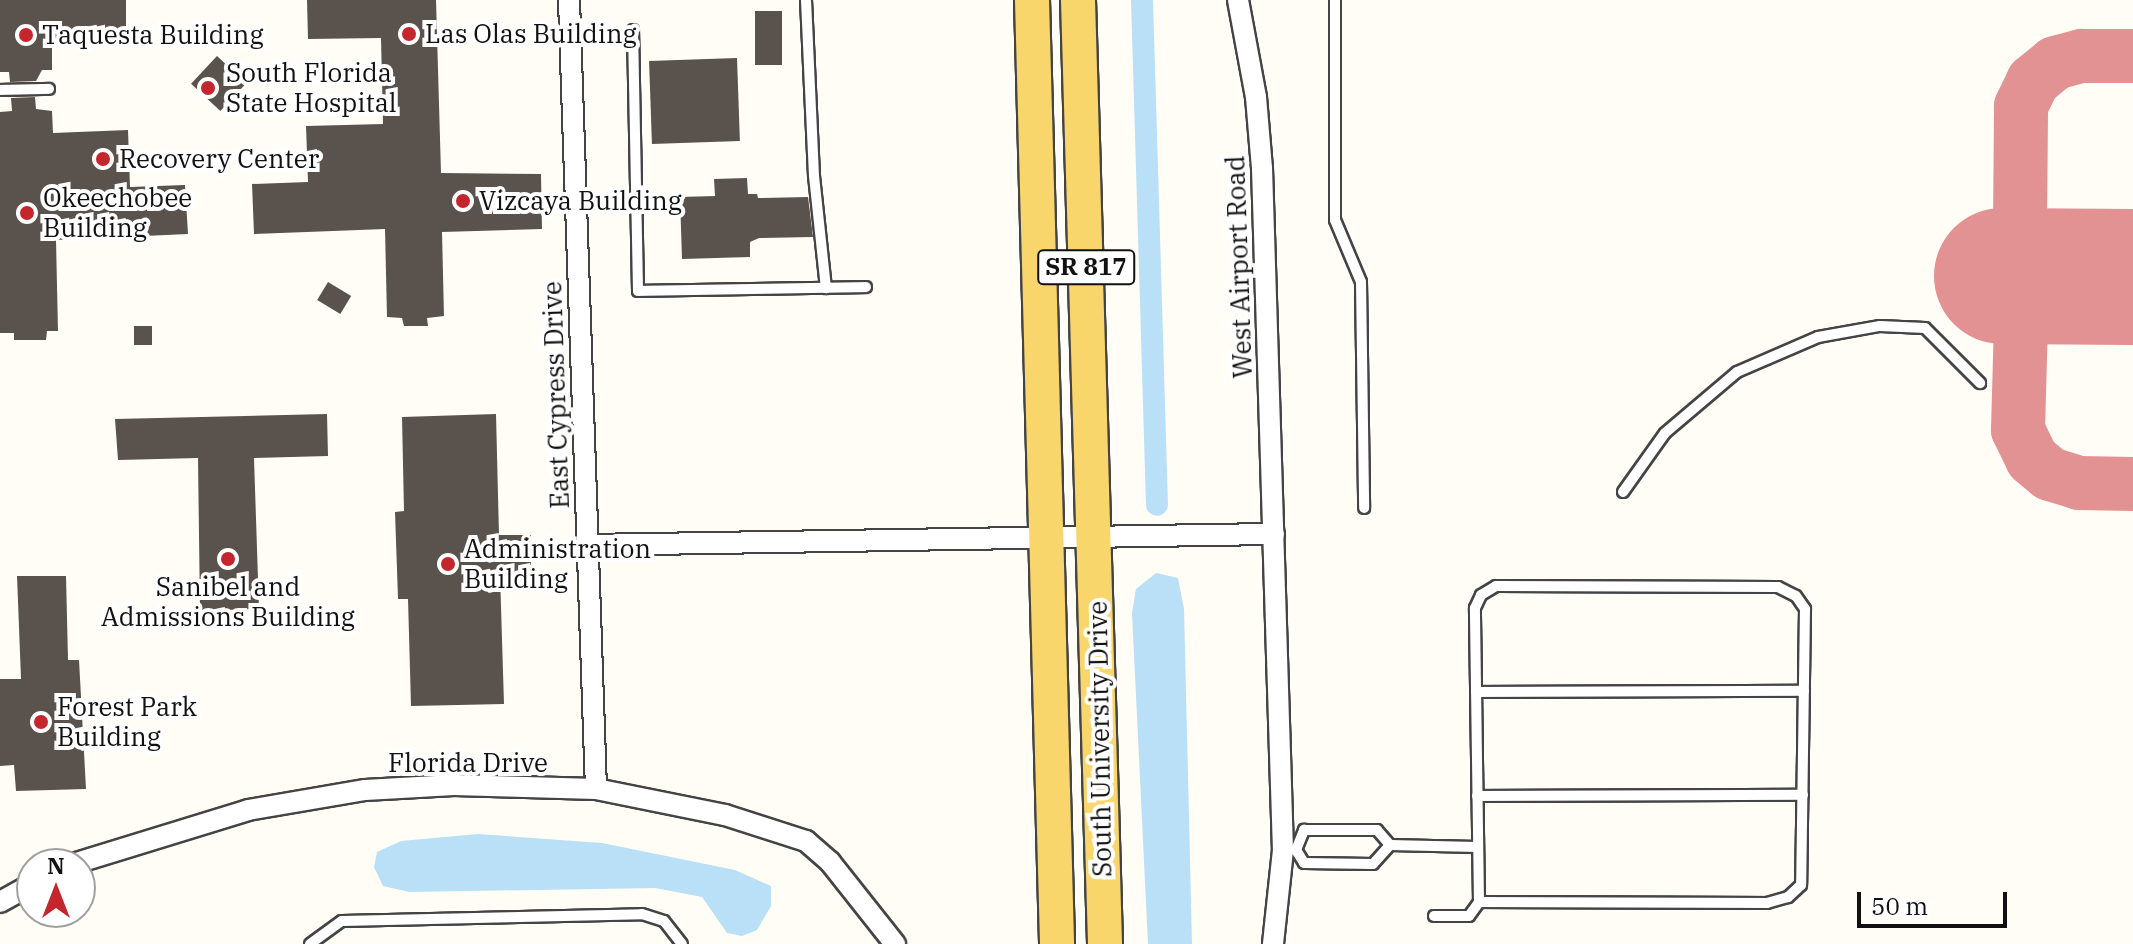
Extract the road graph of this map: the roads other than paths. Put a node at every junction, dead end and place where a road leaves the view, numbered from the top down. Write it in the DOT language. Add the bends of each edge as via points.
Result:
graph roads {
  1 [pos="569,0"];
  2 [pos="806,0"];
  3 [pos="1032,0"];
  4 [pos="1078,0"];
  5 [pos="1238,0"];
  6 [pos="1335,0"];
  7 [pos="633,30"];
  8 [pos="49,89"];
  9 [pos="0,90"];
  10 [pos="866,287"];
  11 [pos="826,288"];
  12 [pos="1980,383"];
  13 [pos="1623,492"];
  14 [pos="1364,508"];
  15 [pos="1095,534"];
  16 [pos="1274,534"];
  17 [pos="1050,536"];
  18 [pos="586,545"];
  19 [pos="1804,691"];
  20 [pos="1476,692"];
  21 [pos="596,789"];
  22 [pos="1803,795"];
  23 [pos="1477,796"];
  24 [pos="1390,845"];
  25 [pos="1477,847"];
  26 [pos="1289,850"];
  27 [pos="96,857"];
  28 [pos="1479,902"];
  29 [pos="1434,916"];
  30 [pos="310,944"];
  31 [pos="682,944"];
  32 [pos="895,944"];
  33 [pos="1057,944"];
  34 [pos="1105,944"];
  35 [pos="1273,944"];
  1 -- 18 [label="street, East Cypress Drive"];
  2 -- 11 [label="lane" via="814,176"];
  3 -- 17 [label="main road, South University Drive / SR 817"];
  4 -- 15 [label="main road, South University Drive / SR 817"];
  5 -- 16 [label="street, West Airport Road" via="1256,97 1262,168"];
  6 -- 14 [label="lane" via="1335,220 1361,282"];
  7 -- 11 [label="lane" via="638,291"];
  8 -- 9 [label="lane"];
  10 -- 11 [label="lane"];
  12 -- 13 [label="lane" via="1925,328 1880,326 1818,337 1737,372 1665,433"];
  15 -- 16 [label="street"];
  15 -- 17 [label="street"];
  15 -- 34 [label="main road, South University Drive / SR 817"];
  16 -- 26 [label="street, West Airport Road"];
  17 -- 18 [label="street"];
  17 -- 33 [label="main road, South University Drive / SR 817"];
  18 -- 21 [label="street, East Cypress Drive"];
  19 -- 20 [label="lane"];
  19 -- 20 [label="lane" via="1805,609 1796,596 1778,587 1496,586 1481,595 1475,608"];
  19 -- 22 [label="lane"];
  20 -- 23 [label="lane"];
  21 -- 27 [label="street, Florida Drive" via="454,785 365,790 248,810"];
  21 -- 32 [label="street, Florida Drive" via="781,830 806,841"];
  22 -- 23 [label="lane"];
  22 -- 28 [label="lane" via="1801,885 1788,897 1767,903"];
  23 -- 25 [label="lane"];
  24 -- 25 [label="lane"];
  24 -- 26 [label="lane" via="1373,864 1304,863"];
  24 -- 26 [label="lane" via="1377,830 1304,830"];
  25 -- 28 [label="lane"];
  26 -- 35 [label="street, West Airport Road"];
  28 -- 29 [label="lane" via="1469,916"];
  30 -- 31 [label="lane" via="342,921 642,914 664,921"];
}
